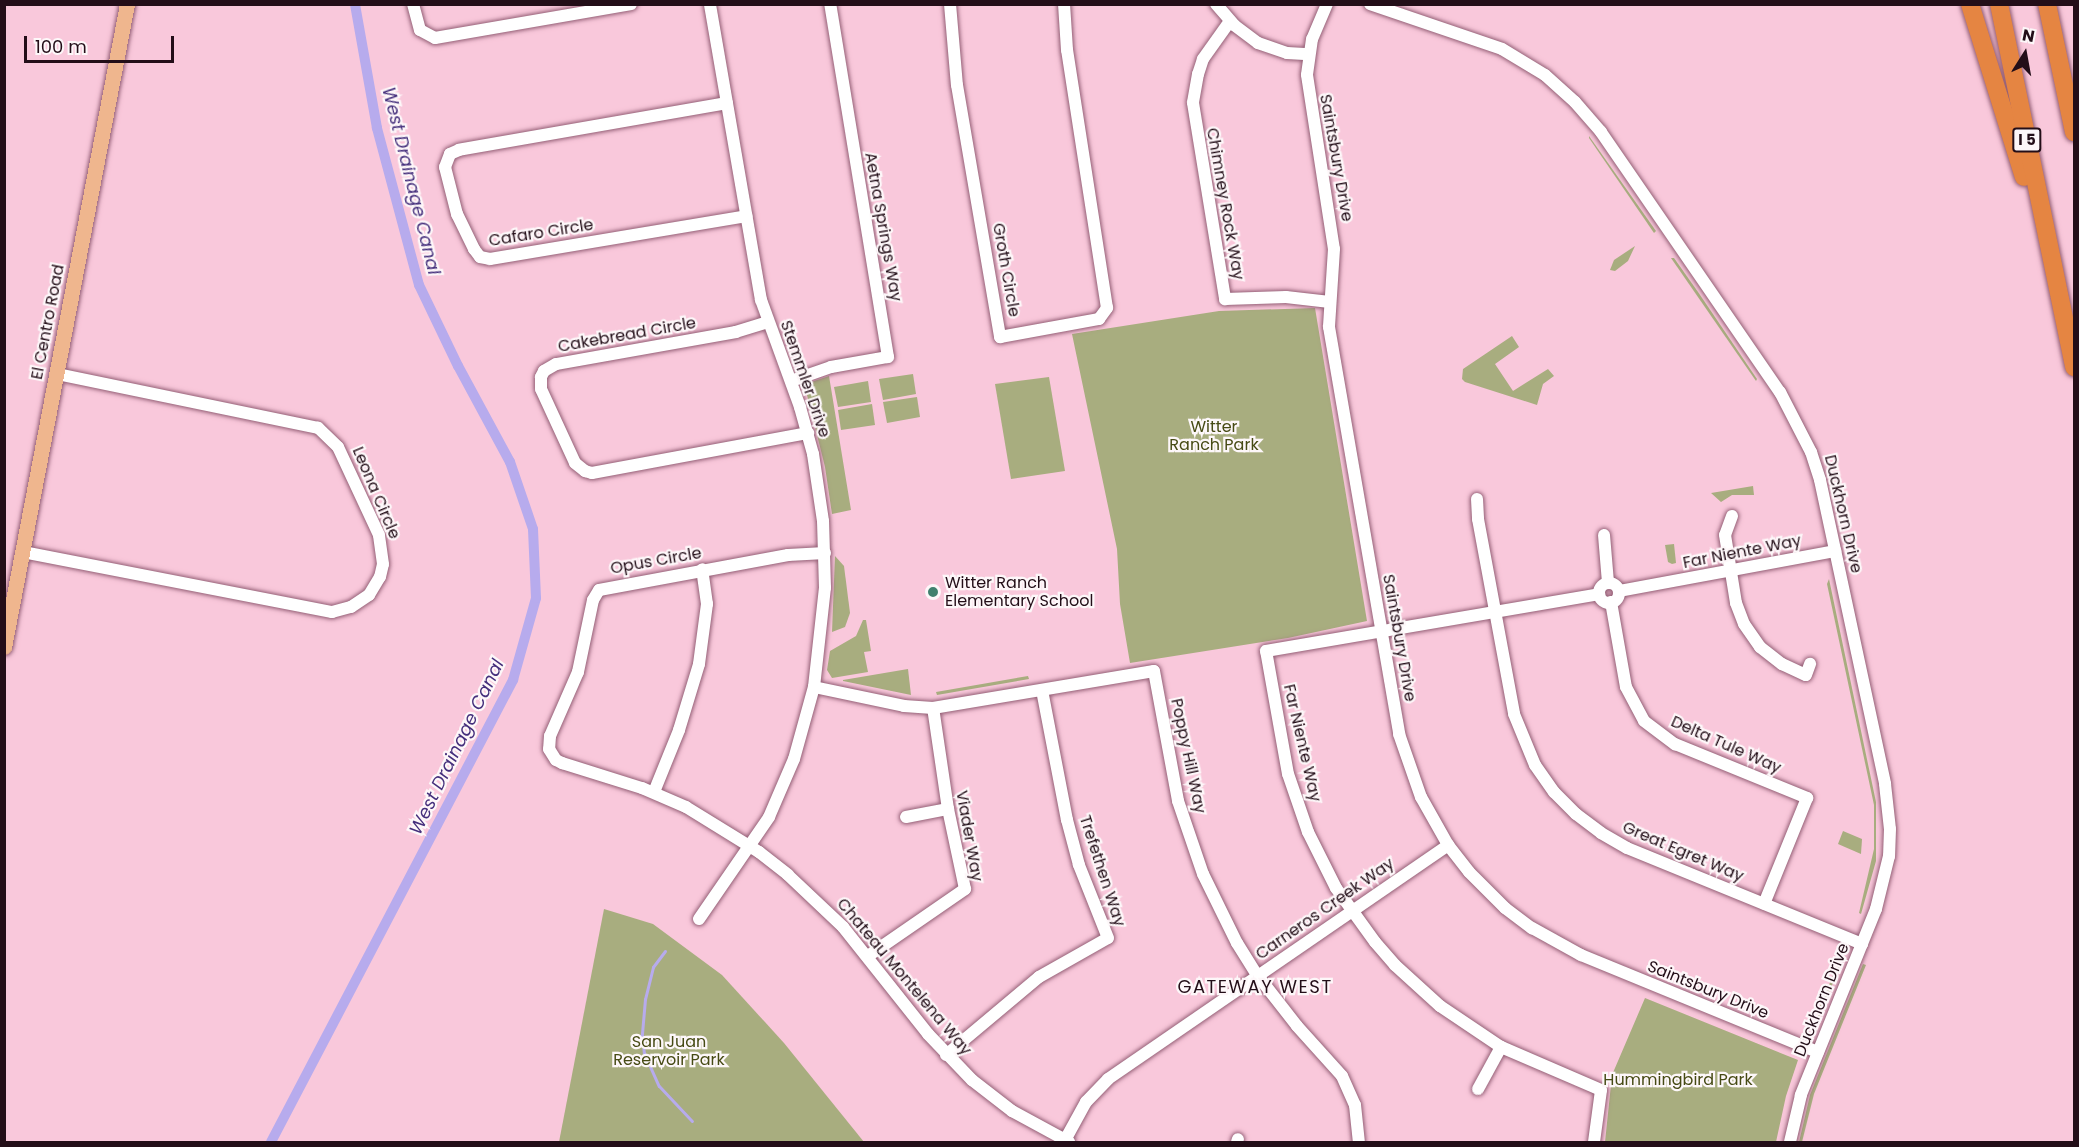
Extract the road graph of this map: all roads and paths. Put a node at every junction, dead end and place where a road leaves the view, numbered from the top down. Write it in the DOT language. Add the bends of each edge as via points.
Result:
graph roads {
  1 [pos="127,4"];
  2 [pos="413,4"];
  3 [pos="631,4"];
  4 [pos="710,4"];
  5 [pos="830,4"];
  6 [pos="951,4"];
  7 [pos="1064,4"];
  8 [pos="1216,4"];
  9 [pos="1327,4"];
  10 [pos="1370,4"];
  11 [pos="1970,4"];
  12 [pos="1999,4"];
  13 [pos="2047,4"];
  14 [pos="1230,21"];
  15 [pos="1309,54"];
  16 [pos="727,103"];
  17 [pos="2074,132"];
  18 [pos="746,216"];
  19 [pos="2054,276"];
  20 [pos="1329,302"];
  21 [pos="768,322"];
  22 [pos="2074,367"];
  23 [pos="57,374"];
  24 [pos="792,381"];
  25 [pos="808,433"];
  26 [pos="1477,499"];
  27 [pos="1732,516"];
  28 [pos="1604,535"];
  29 [pos="1835,550"];
  30 [pos="23,552"];
  31 [pos="825,554"];
  32 [pos="702,569"];
  33 [pos="1731,572"];
  34 [pos="1608,583"];
  35 [pos="1619,591"];
  36 [pos="1599,594"];
  37 [pos="1611,602"];
  38 [pos="1496,612"];
  39 [pos="1381,632"];
  40 [pos="4,647"];
  41 [pos="1810,664"];
  42 [pos="814,687"];
  43 [pos="1042,690"];
  44 [pos="933,708"];
  45 [pos="654,792"];
  46 [pos="948,809"];
  47 [pos="906,817"];
  48 [pos="750,845"];
  49 [pos="1448,845"];
  50 [pos="1764,904"];
  51 [pos="1352,911"];
  52 [pos="699,919"];
  53 [pos="1862,944"];
  54 [pos="868,956"];
  55 [pos="1258,976"];
  56 [pos="1502,1047"];
  57 [pos="1818,1052"];
  58 [pos="946,1055"];
  59 [pos="1478,1089"];
  60 [pos="1066,1142"];
  61 [pos="1359,1143"];
  62 [pos="1594,1143"];
  63 [pos="1790,1143"];
  1 -- 23 [label="main road, El Centro Road"];
  2 -- 3 [label="street" via="420,30 435,38"];
  4 -- 16 [label="street, Stemmler Drive"];
  5 -- 24 [label="street, Aetna Springs Way" via="888,357 831,367"];
  6 -- 7 [label="street, Groth Circle" via="957,85 1000,337 1099,318 1107,308 1067,50"];
  8 -- 14 [label="street"];
  9 -- 15 [label="street, Saintsbury Drive"];
  10 -- 29 [label="street, Duckhorn Drive" via="1502,49 1545,75 1589,116 1790,408 1811,452"];
  11 -- 19 [label="highway"];
  12 -- 19 [label="highway, I 5"];
  13 -- 17 [label="highway"];
  14 -- 15 [label="street" via="1271,49"];
  14 -- 20 [label="street, Chimney Rock Way" via="1203,59 1193,103 1225,298 1286,297"];
  15 -- 20 [label="street, Saintsbury Drive" via="1308,91 1334,249"];
  16 -- 18 [label="street, Stemmler Drive"];
  16 -- 18 [label="street, Cafaro Circle" via="459,150 450,154 445,167 451,199 469,240 477,254 490,259"];
  18 -- 21 [label="street, Stemmler Drive"];
  19 -- 22 [label="highway, I 5"];
  20 -- 39 [label="street, Saintsbury Drive" via="1329,327"];
  21 -- 24 [label="street, Stemmler Drive"];
  21 -- 25 [label="street, Cakebread Circle" via="736,332 556,364 544,371 541,389 575,463 592,473"];
  23 -- 30 [label="main road, El Centro Road"];
  23 -- 30 [label="street, Leona Circle" via="318,428 338,447 379,535 383,564 376,586 362,601 326,612"];
  24 -- 25 [label="street, Stemmler Drive"];
  25 -- 31 [label="street, Stemmler Drive" via="820,492"];
  26 -- 38 [label="street, Great Egret Way"];
  27 -- 33 [label="street" via="1725,535"];
  28 -- 34 [label="street"];
  29 -- 33 [label="street, Far Niente Way"];
  29 -- 53 [label="street, Duckhorn Drive" via="1885,784 1890,829 1884,882"];
  30 -- 40 [label="main road, El Centro Road"];
  31 -- 32 [label="street, Opus Circle" via="788,555"];
  31 -- 42 [label="street, Stemmler Drive" via="824,617"];
  32 -- 45 [label="street" via="707,604 699,664 686,711"];
  32 -- 45 [label="street, Opus Circle" via="604,586 596,593 578,672 549,743 552,755 562,763"];
  33 -- 35 [label="street, Far Niente Way"];
  33 -- 41 [label="street" via="1739,614 1760,647 1782,664 1806,675"];
  34 -- 35 [label="street"];
  34 -- 36 [label="street"];
  35 -- 37 [label="street"];
  36 -- 37 [label="street" via="1604,601"];
  36 -- 38 [label="street, Far Niente Way"];
  37 -- 50 [label="street, Delta Tule Way" via="1626,687 1644,721 1675,744 1807,798"];
  38 -- 39 [label="street, Far Niente Way"];
  38 -- 50 [label="street, Great Egret Way" via="1520,731 1535,765 1554,792 1576,814 1618,843"];
  39 -- 49 [label="street, Saintsbury Drive" via="1408,766"];
  39 -- 51 [label="street, Far Niente Way" via="1266,651 1297,803 1321,860"];
  42 -- 44 [label="street, Poppy Hill Way" via="904,706"];
  42 -- 48 [label="street, Stemmler Drive" via="778,797"];
  43 -- 44 [label="street, Poppy Hill Way"];
  43 -- 55 [label="street, Poppy Hill Way" via="1154,671 1170,764 1189,838 1219,909"];
  43 -- 58 [label="street, Trefethen Way" via="1067,820 1087,887 1108,938 1039,977"];
  44 -- 46 [label="street, Viader Way"];
  45 -- 48 [label="street, Opus Circle"];
  46 -- 47 [label="street"];
  46 -- 54 [label="street, Viader Way" via="965,890"];
  48 -- 52 [label="street, Stemmler Drive"];
  48 -- 54 [label="street, Chateau Montelena Way" via="817,900"];
  49 -- 51 [label="street, Carneros Creek Way"];
  49 -- 57 [label="street, Saintsbury Drive" via="1488,893 1555,943"];
  50 -- 53 [label="street, Great Egret Way"];
  51 -- 55 [label="street, Carneros Creek Way"];
  51 -- 56 [label="street, Far Niente Way" via="1417,986"];
  53 -- 57 [label="street, Duckhorn Drive"];
  54 -- 58 [label="street, Chateau Montelena Way"];
  55 -- 60 [label="street, Carneros Creek Way" via="1096,1090 1076,1116"];
  55 -- 61 [label="street, Poppy Hill Way" via="1342,1076 1355,1105"];
  56 -- 59 [label="street"];
  56 -- 62 [label="street, Far Niente Way" via="1601,1090"];
  57 -- 63 [label="street, Duckhorn Drive" via="1801,1095"];
  58 -- 60 [label="street, Chateau Montelena Way" via="1005,1106"];
}
